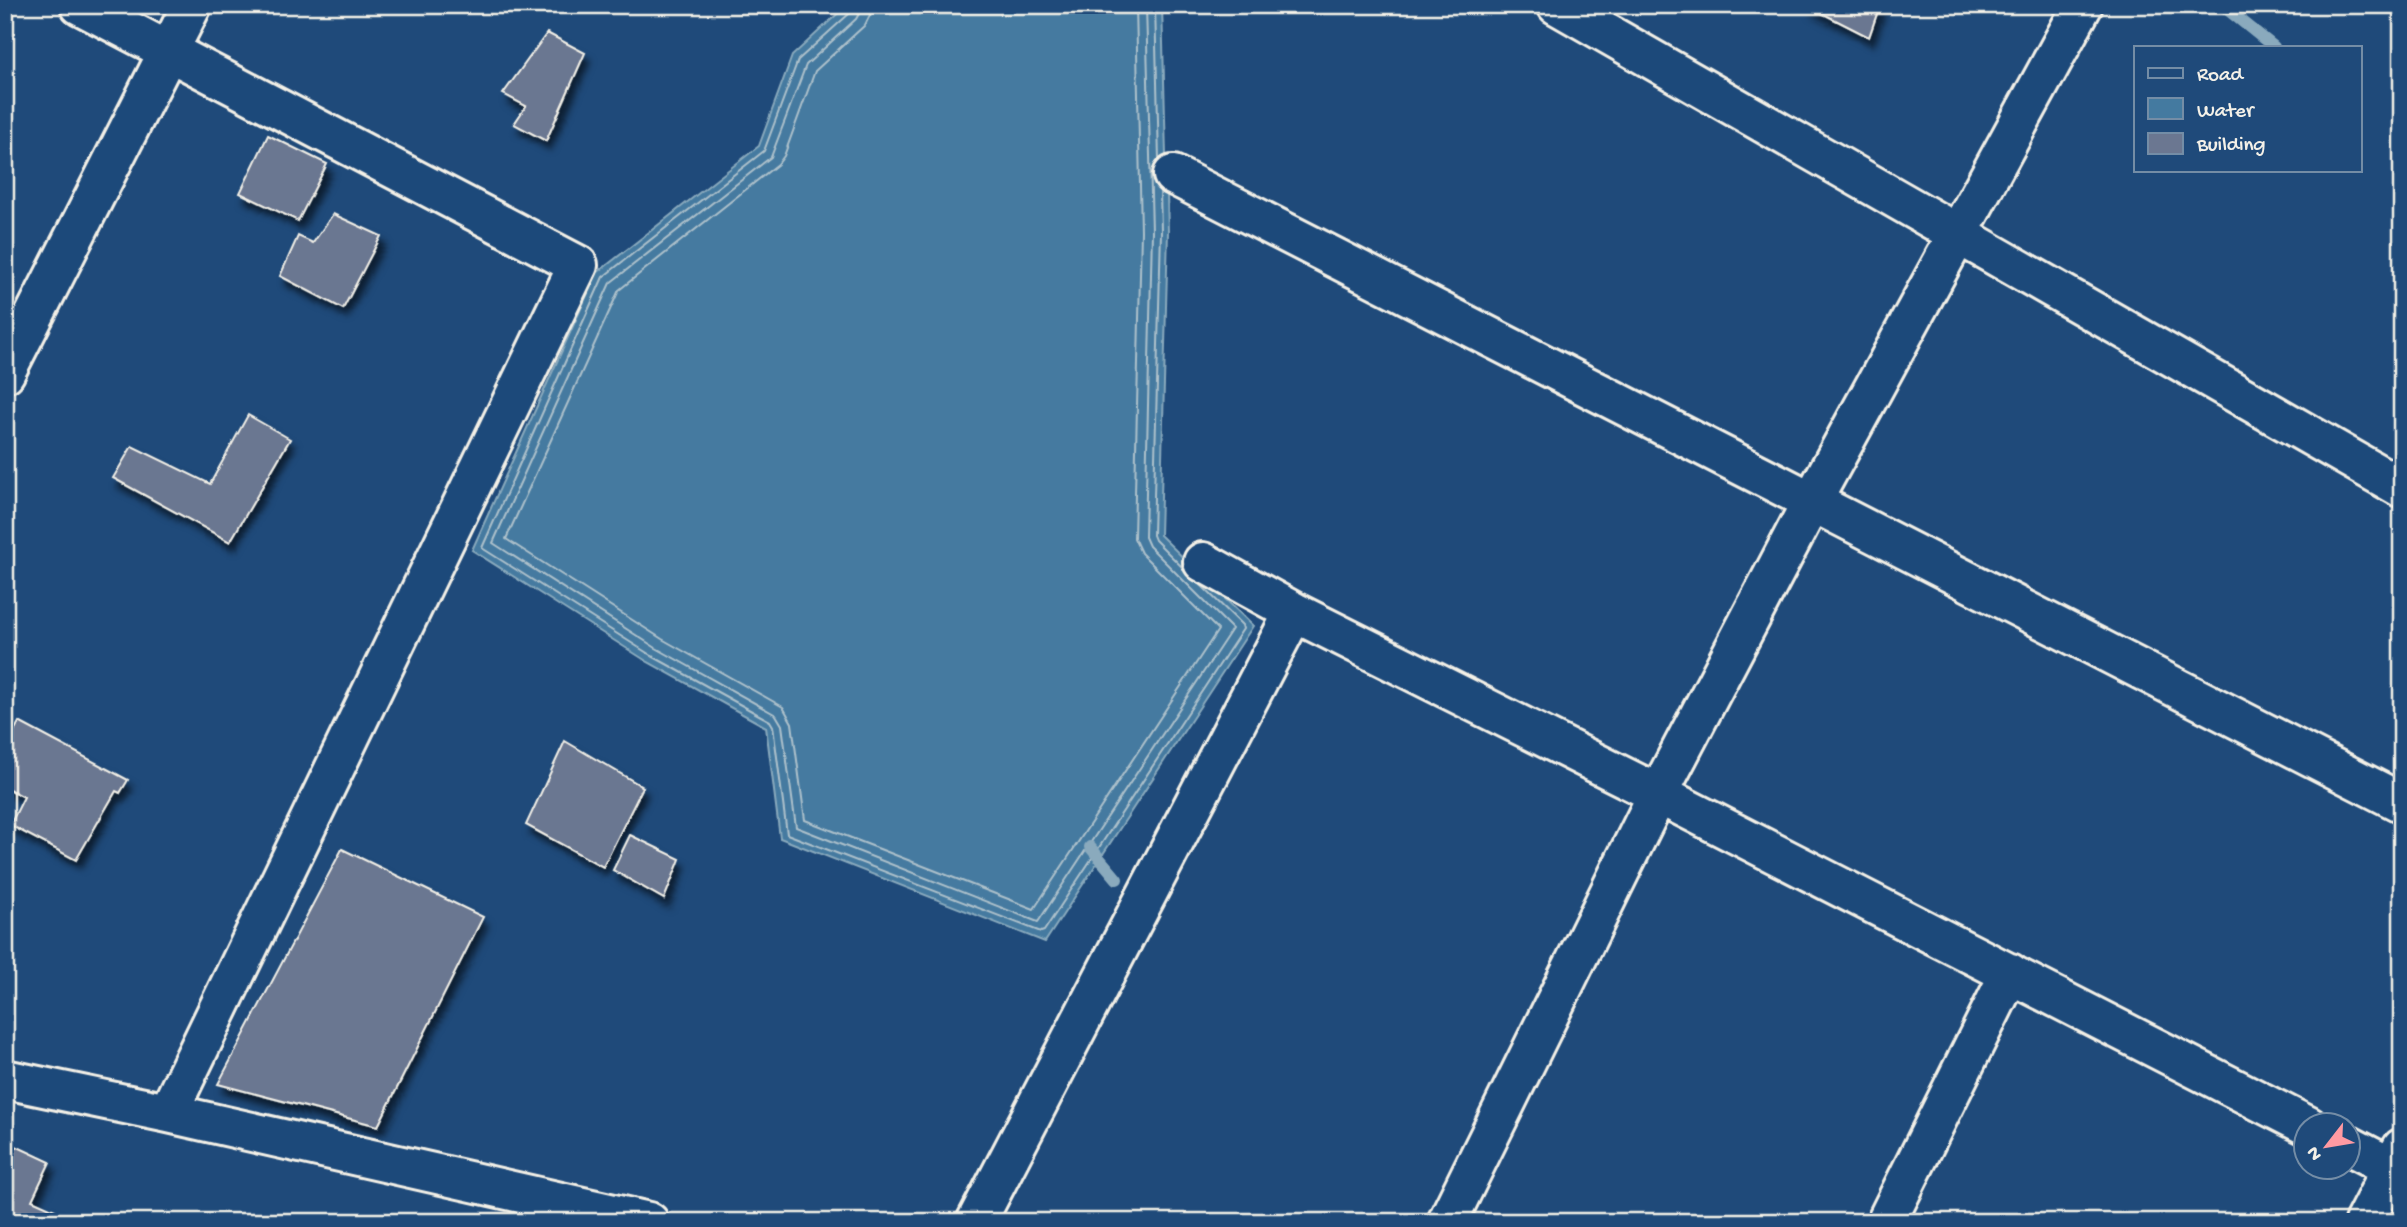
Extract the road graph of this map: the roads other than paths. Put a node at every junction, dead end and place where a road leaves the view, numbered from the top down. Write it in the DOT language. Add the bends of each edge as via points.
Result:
graph roads {
  1 [pos="80,5"];
  2 [pos="192,5"];
  3 [pos="1557,5"];
  4 [pos="2083,5"];
  5 [pos="169,52"];
  6 [pos="1173,175"];
  7 [pos="1958,234"];
  8 [pos="5,373"];
  9 [pos="2402,488"];
  10 [pos="1812,501"];
  11 [pos="1203,562"];
  12 [pos="1294,612"];
  13 [pos="1658,794"];
  14 [pos="2402,803"];
  15 [pos="2010,974"];
  16 [pos="5,1079"];
  17 [pos="169,1113"];
  18 [pos="2292,1117"];
  19 [pos="2362,1150"];
  20 [pos="2398,1163"];
  21 [pos="649,1222"];
  22 [pos="976,1222"];
  23 [pos="1447,1222"];
  24 [pos="1886,1222"];
  25 [pos="2364,1222"];
  1 -- 5 [label="street"];
  2 -- 5 [label="street"];
  3 -- 7 [label="street"];
  4 -- 7 [label="street"];
  5 -- 8 [label="street"];
  5 -- 17 [label="street" via="578,265"];
  6 -- 10 [label="street"];
  7 -- 9 [label="street"];
  7 -- 10 [label="street"];
  10 -- 13 [label="street"];
  10 -- 14 [label="street"];
  11 -- 12 [label="street"];
  12 -- 13 [label="street"];
  12 -- 22 [label="street"];
  13 -- 15 [label="street"];
  13 -- 23 [label="street"];
  15 -- 18 [label="street"];
  15 -- 24 [label="street"];
  16 -- 17 [label="street"];
  17 -- 21 [label="street"];
  19 -- 20 [label="street"];
  20 -- 25 [label="street"];
}
